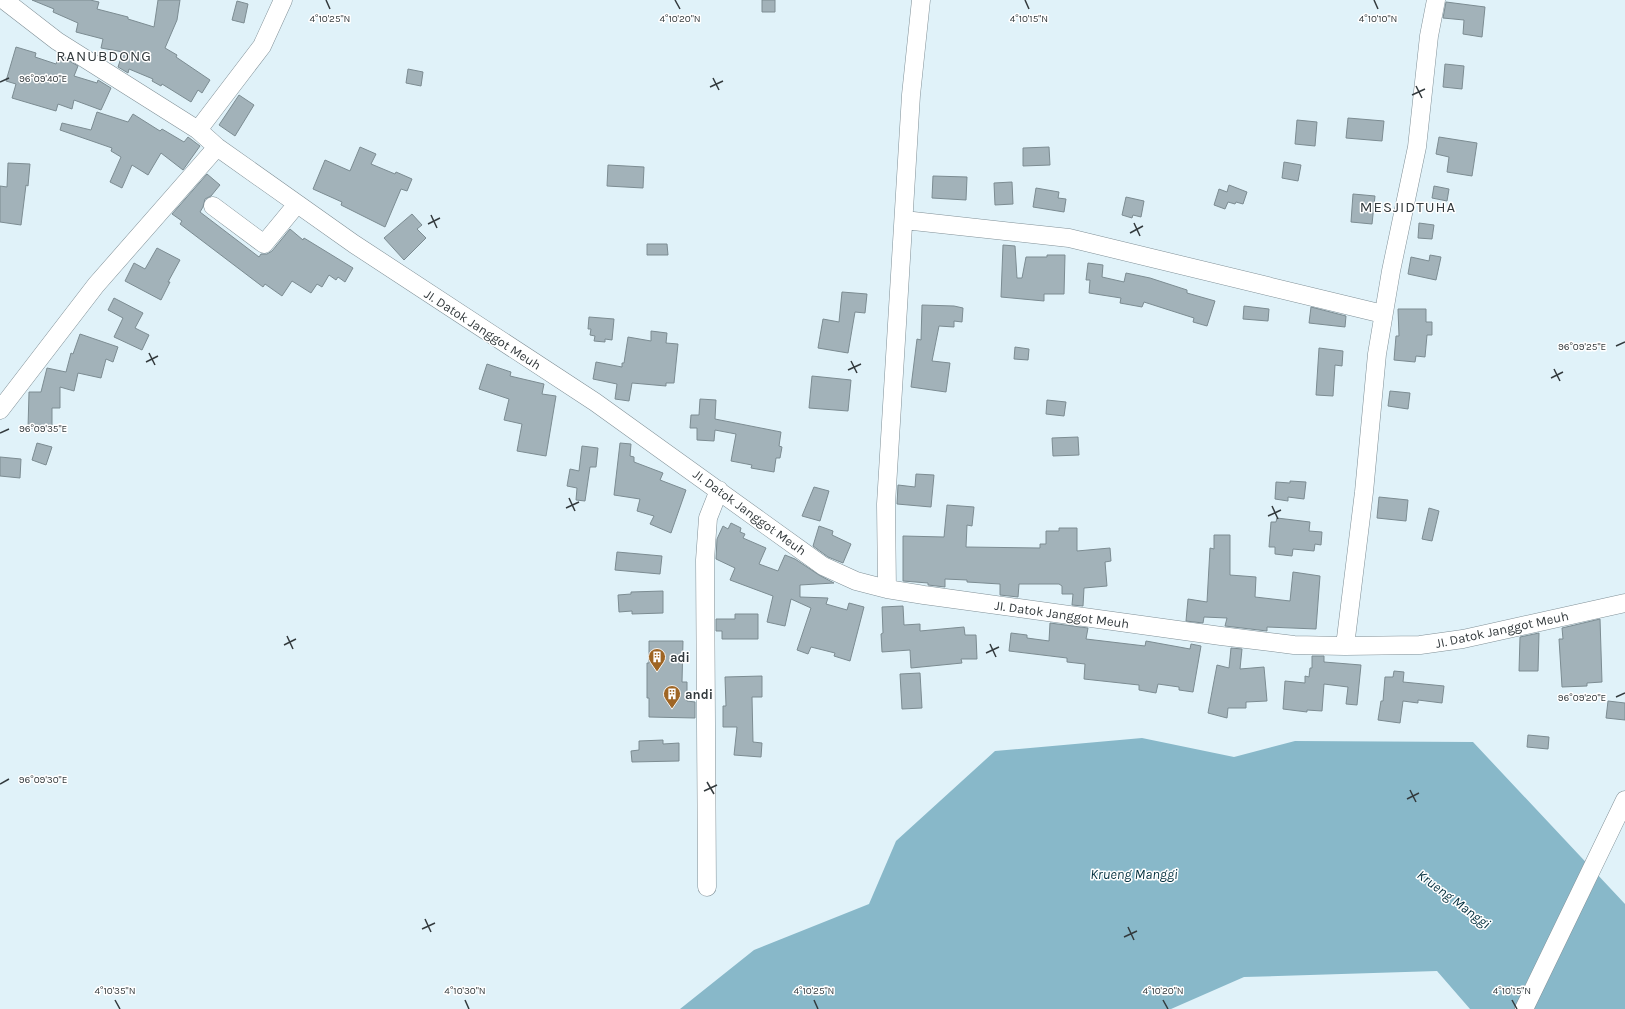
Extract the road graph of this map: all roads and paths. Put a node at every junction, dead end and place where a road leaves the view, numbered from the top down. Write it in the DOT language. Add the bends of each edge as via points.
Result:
graph roads {
  1 [pos="4,0"];
  2 [pos="283,0"];
  3 [pos="921,0"];
  4 [pos="1436,0"];
  5 [pos="198,130"];
  6 [pos="216,147"];
  7 [pos="297,204"];
  8 [pos="213,206"];
  9 [pos="904,220"];
  10 [pos="1383,314"];
  11 [pos="0,410"];
  12 [pos="719,490"];
  13 [pos="887,588"];
  14 [pos="1625,603"];
  15 [pos="1345,646"];
  16 [pos="1625,800"];
  17 [pos="707,887"];
  18 [pos="1524,1009"];
  1 -- 5 [label="street, JI. Datok Janggot Meuh" via="57,41"];
  2 -- 5 [label="street" via="262,46"];
  3 -- 9 [label="street" via="911,95"];
  4 -- 10 [label="street" via="1429,36 1417,147"];
  5 -- 6 [label="street, JI. Datok Janggot Meuh"];
  6 -- 7 [label="street, JI. Datok Janggot Meuh"];
  6 -- 11 [label="street" via="96,285"];
  7 -- 8 [label="street" via="264,244"];
  7 -- 12 [label="street, JI. Datok Janggot Meuh" via="595,402"];
  9 -- 10 [label="street" via="1069,238"];
  9 -- 13 [label="street" via="886,504"];
  10 -- 15 [label="street"];
  12 -- 13 [label="street, JI. Datok Janggot Meuh" via="823,566 856,581"];
  12 -- 17 [label="street" via="708,518 705,560"];
  13 -- 15 [label="street, JI. Datok Janggot Meuh" via="1221,636 1294,645"];
  14 -- 15 [label="street, JI. Datok Janggot Meuh" via="1462,639 1420,645"];
  16 -- 18 [label="street"];
}
